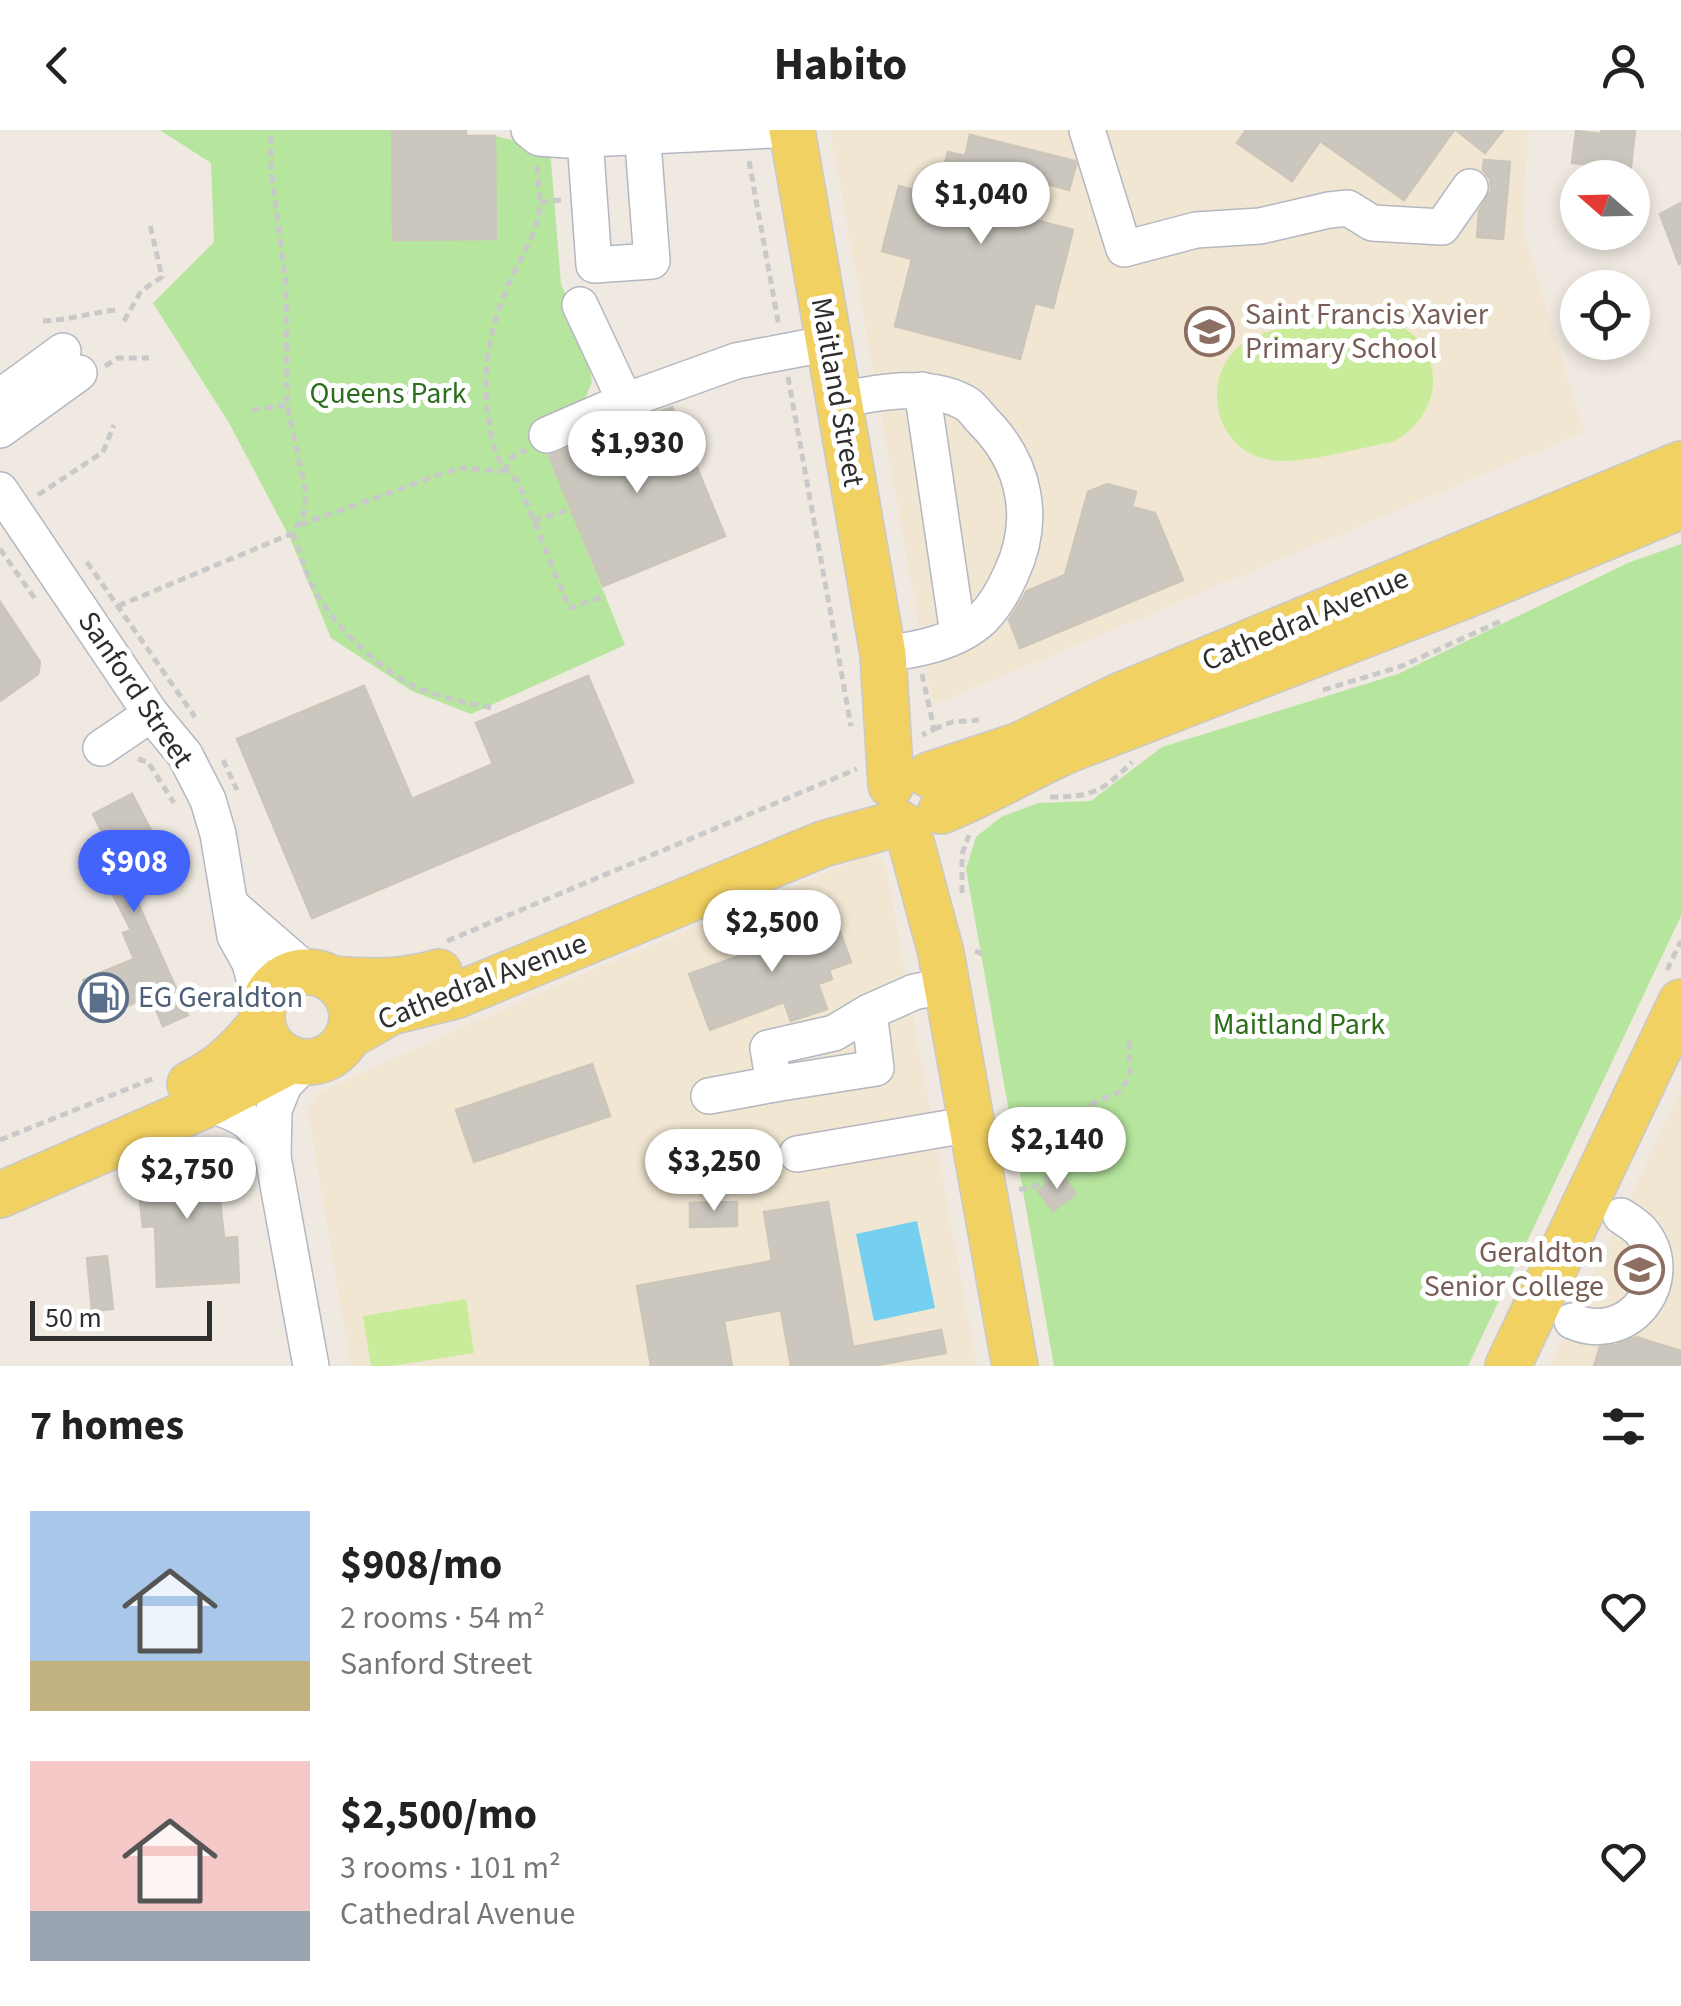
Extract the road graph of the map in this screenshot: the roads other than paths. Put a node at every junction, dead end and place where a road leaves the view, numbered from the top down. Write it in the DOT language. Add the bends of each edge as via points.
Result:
graph roads {
  1 [pos="529,130"];
  2 [pos="792,130"];
  3 [pos="1088,130"];
  4 [pos="759,131"];
  5 [pos="643,133"];
  6 [pos="700,133"];
  7 [pos="572,136"];
  8 [pos="1470,187"];
  9 [pos="580,305"];
  10 [pos="830,343"];
  11 [pos="922,390"];
  12 [pos="0,397"];
  13 [pos="840,400"];
  14 [pos="625,401"];
  15 [pos="0,430"];
  16 [pos="547,436"];
  17 [pos="1671,489"];
  18 [pos="20,491"];
  19 [pos="958,634"];
  20 [pos="883,654"];
  21 [pos="151,714"];
  22 [pos="108,743"];
  23 [pos="917,807"];
  24 [pos="232,906"];
  25 [pos="944,969"];
  26 [pos="320,976"];
  27 [pos="1681,1002"];
  28 [pos="869,1012"];
  29 [pos="262,1016"];
  30 [pos="347,1037"];
  31 [pos="299,1061"];
  32 [pos="774,1084"];
  33 [pos="708,1096"];
  34 [pos="208,1104"];
  35 [pos="972,1124"];
  36 [pos="797,1154"];
  37 [pos="273,1157"];
  38 [pos="0,1165"];
  39 [pos="0,1195"];
  40 [pos="1621,1216"];
  41 [pos="1572,1321"];
  42 [pos="312,1366"];
  43 [pos="1015,1366"];
  44 [pos="1508,1366"];
  1 -- 7 [label="street" via="539,138"];
  2 -- 10 [label="main road, Maitland Street"];
  3 -- 8 [label="street" via="1124,250 1196,230 1260,226 1348,208 1372,223 1442,227"];
  4 -- 6 [label="street"];
  5 -- 6 [label="street"];
  5 -- 7 [label="street"];
  5 -- 7 [label="street" via="652,261 594,264"];
  9 -- 14 [label="street"];
  10 -- 13 [label="main road, Maitland Street"];
  10 -- 14 [label="street" via="736,361"];
  11 -- 13 [label="street"];
  11 -- 19 [label="street"];
  11 -- 19 [label="street" via="966,404 1003,440 1020,473 1027,517 1019,558 1002,594 981,620"];
  12 -- 15 [label="street" via="71,362"];
  13 -- 20 [label="main road, Maitland Street"];
  14 -- 16 [label="street"];
  17 -- 23 [label="main road, Cathedral Avenue" via="1117,697"];
  18 -- 21 [label="street, Sanford Street"];
  19 -- 20 [label="street"];
  20 -- 23 [label="main road, Maitland Street"];
  21 -- 22 [label="street"];
  21 -- 24 [label="street, Sanford Street" via="185,755 208,800"];
  23 -- 25 [label="main road, Maitland Street"];
  23 -- 26 [label="main road, Cathedral Avenue" via="745,848 416,979 378,983"];
  23 -- 30 [label="main road, Cathedral Avenue" via="455,996 390,1012"];
  24 -- 26 [label="street"];
  24 -- 29 [label="street, Sanford Street"];
  25 -- 28 [label="street" via="914,992"];
  25 -- 35 [label="main road, Maitland Street"];
  26 -- 29 [label="main road" via="283,978"];
  26 -- 30 [label="main road" via="342,988 352,1012"];
  27 -- 44 [label="main road"];
  28 -- 32 [label="street" via="834,1033 768,1048"];
  28 -- 32 [label="street" via="876,1068"];
  29 -- 31 [label="main road" via="272,1046"];
  29 -- 38 [label="main road" via="238,1053 217,1070"];
  30 -- 31 [label="main road" via="330,1056"];
  31 -- 34 [label="main road"];
  31 -- 37 [label="street" via="274,1110"];
  32 -- 33 [label="street"];
  34 -- 37 [label="street" via="242,1115"];
  34 -- 39 [label="main road"];
  35 -- 36 [label="street"];
  35 -- 43 [label="main road, Maitland Street"];
  37 -- 42 [label="street"];
  40 -- 41 [label="street" via="1642,1232 1655,1262 1644,1306 1625,1322 1603,1328"];
}
